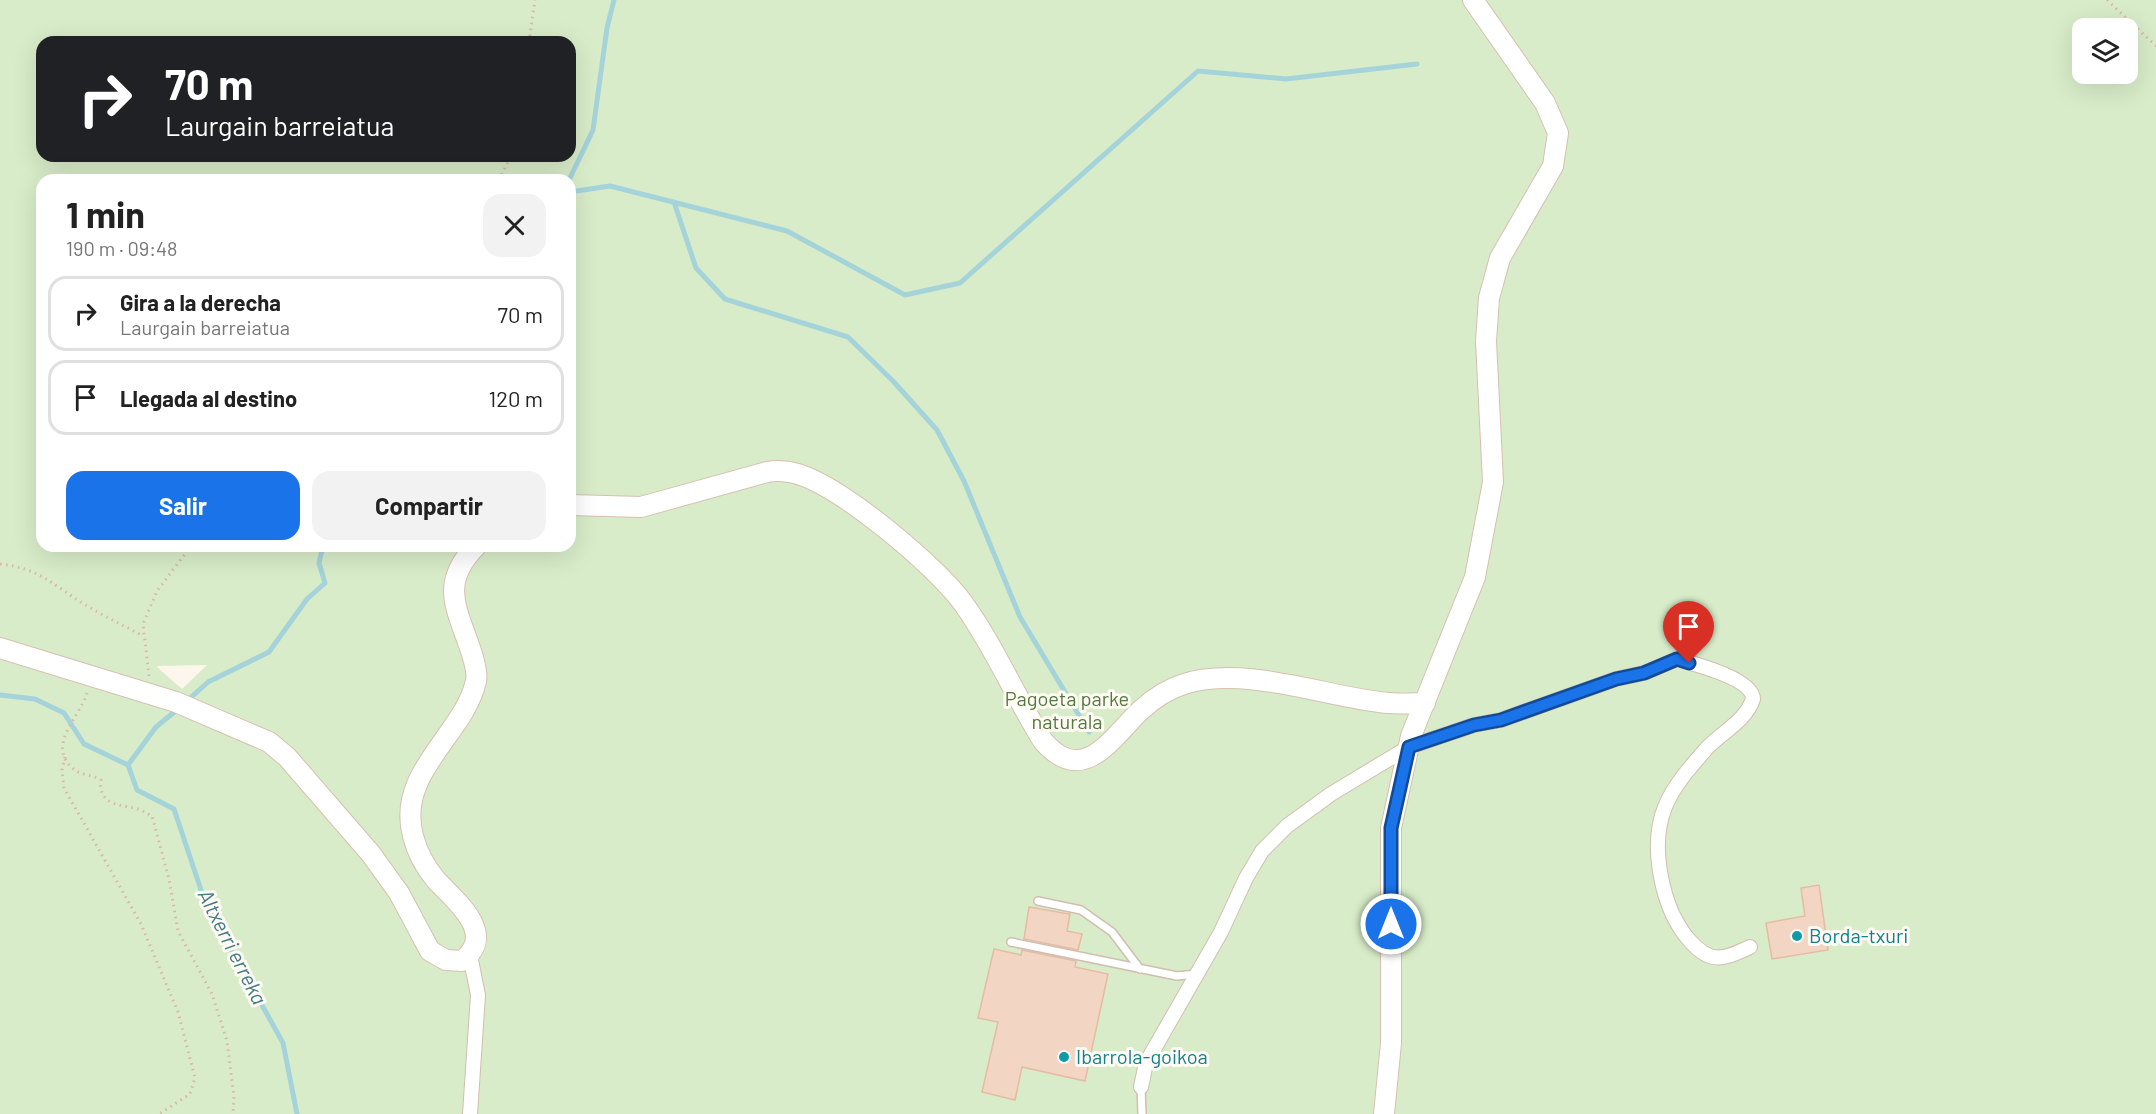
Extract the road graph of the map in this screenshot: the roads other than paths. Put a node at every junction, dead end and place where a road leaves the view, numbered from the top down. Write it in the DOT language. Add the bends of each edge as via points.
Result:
graph roads {
  1 [pos="1473,0"];
  2 [pos="576,505"];
  3 [pos="471,552"];
  4 [pos="0,648"];
  5 [pos="1425,703"];
  6 [pos="1409,747"];
  7 [pos="1038,901"];
  8 [pos="1011,942"];
  9 [pos="1750,947"];
  10 [pos="470,955"];
  11 [pos="1140,969"];
  12 [pos="1196,974"];
  13 [pos="1141,1087"];
  14 [pos="470,1114"];
  15 [pos="1142,1114"];
  16 [pos="1384,1114"];
  1 -- 5 [label="street" via="1545,103 1558,134 1552,166 1500,258 1489,298 1486,340 1494,482 1475,577"];
  2 -- 5 [label="street" via="641,507 770,471 788,471 808,478 855,507 945,583 976,624 1043,741 1070,759 1099,754 1151,701 1197,681 1248,680 1389,703"];
  3 -- 10 [label="street" via="459,568 453,597 476,679 463,708 418,781 410,805 413,838 426,865 474,923"];
  4 -- 10 [label="street" via="181,702 269,742 287,757 371,854 399,893 430,951 454,962"];
  5 -- 6 [label="street"];
  6 -- 9 [label="street" via="1501,720 1677,659 1740,681 1753,693 1745,716 1687,771 1664,810 1660,874 1676,924 1697,949 1716,958 1727,958"];
  6 -- 12 [label="street" via="1331,794 1287,826 1262,851"];
  6 -- 16 [label="street" via="1391,828 1391,1043"];
  7 -- 11 [label="lane" via="1081,910 1112,932"];
  8 -- 11 [label="lane"];
  10 -- 14 [label="street" via="478,995"];
  11 -- 12 [label="lane" via="1177,976"];
  12 -- 13 [label="street" via="1146,1064"];
  13 -- 15 [label="lane"];
}
